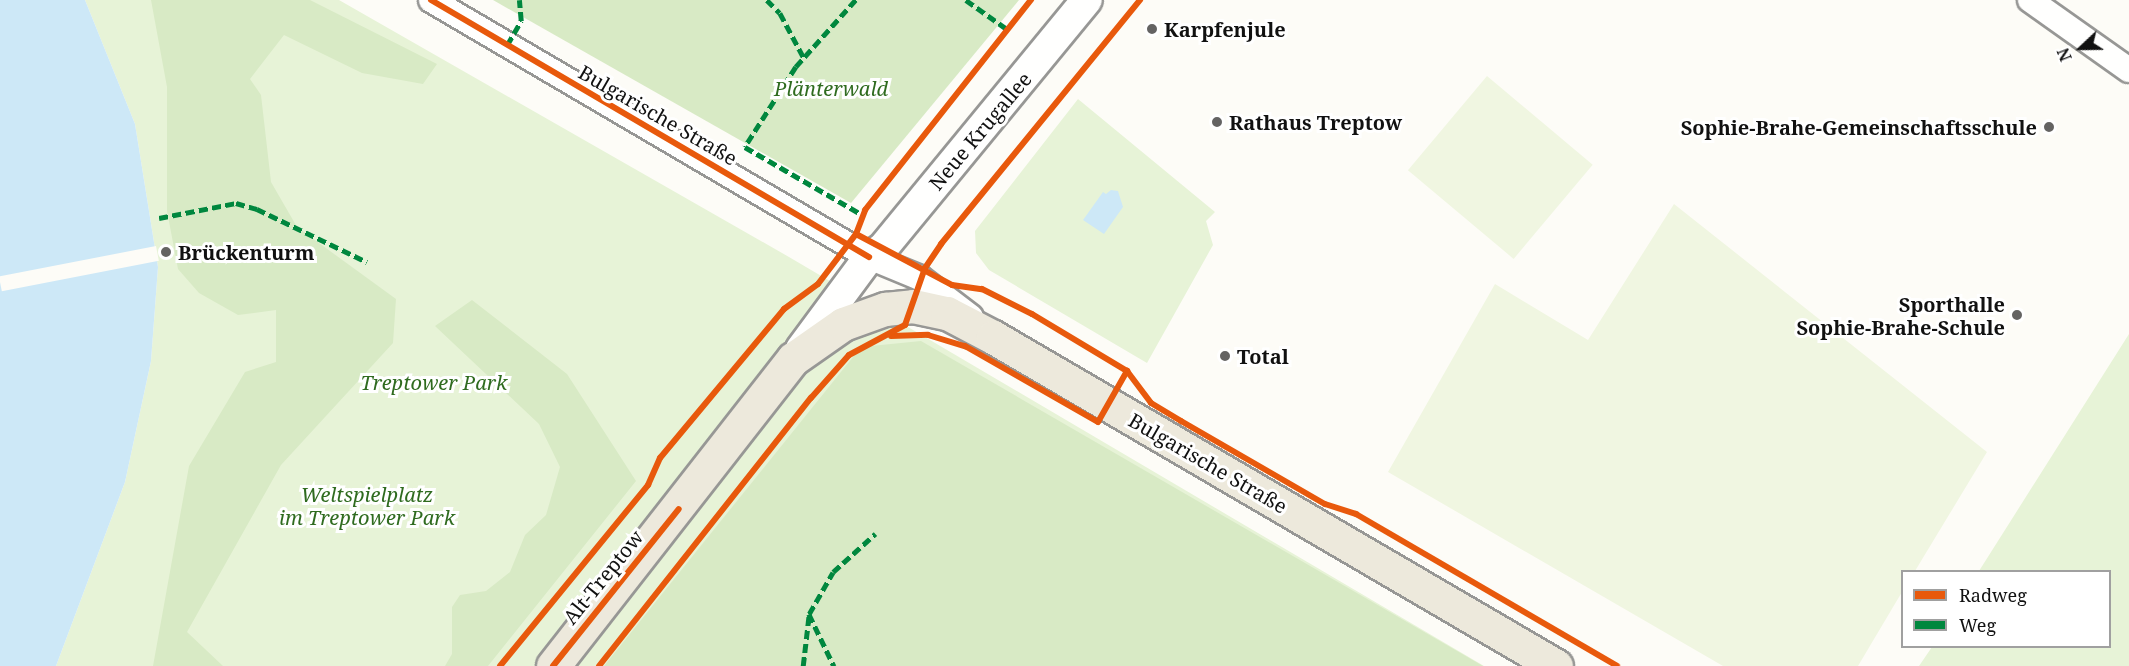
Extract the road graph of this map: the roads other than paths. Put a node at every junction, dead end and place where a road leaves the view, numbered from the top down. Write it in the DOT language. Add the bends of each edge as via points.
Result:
graph roads {
  1 [pos="431,0"];
  2 [pos="1087,0"];
  3 [pos="2044,4"];
  4 [pos="2129,70"];
  5 [pos="869,257"];
  6 [pos="993,337"];
  7 [pos="794,359"];
  8 [pos="553,666"];
  9 [pos="1556,666"];
  1 -- 5 [label="street, Bulgarische Straße"];
  2 -- 5 [label="street, Neue Krugallee" via="883,248"];
  3 -- 4 [label="street"];
  5 -- 6 [label="street, Bulgarische Straße" via="921,278 953,300"];
  5 -- 7 [label="street, Alt-Treptow"];
  6 -- 7 [label="main road, Alt-Treptow" via="934,309 885,309 843,324"];
  6 -- 9 [label="main road, Bulgarische Straße"];
  7 -- 8 [label="main road, Alt-Treptow"];
}
